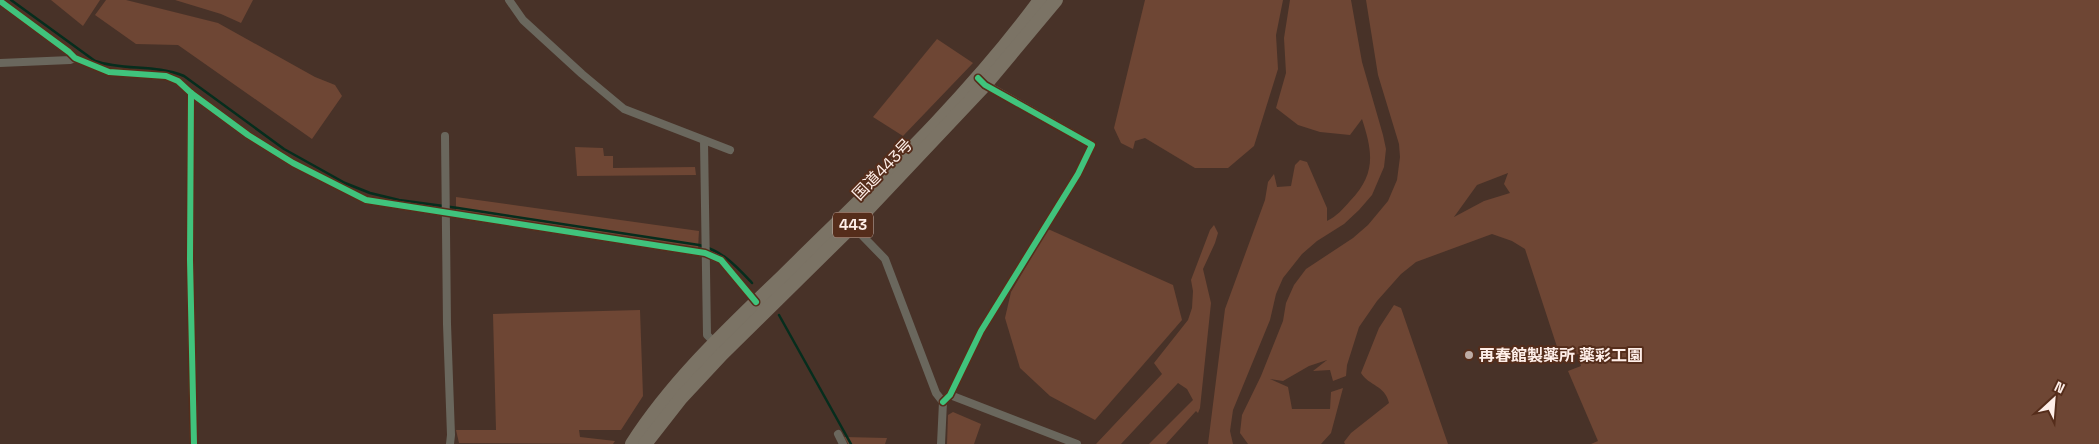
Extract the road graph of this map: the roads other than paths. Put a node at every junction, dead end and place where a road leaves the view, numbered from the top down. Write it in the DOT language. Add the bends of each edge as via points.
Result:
graph roads {
  1 [pos="509,0"];
  2 [pos="1040,0"];
  3 [pos="1056,0"];
  4 [pos="0,1"];
  5 [pos="74,58"];
  6 [pos="0,63"];
  7 [pos="982,82"];
  8 [pos="191,93"];
  9 [pos="445,136"];
  10 [pos="704,141"];
  11 [pos="730,150"];
  12 [pos="446,212"];
  13 [pos="848,221"];
  14 [pos="705,252"];
  15 [pos="756,302"];
  16 [pos="715,343"];
  17 [pos="950,395"];
  18 [pos="943,402"];
  19 [pos="838,434"];
  20 [pos="194,444"];
  21 [pos="450,444"];
  22 [pos="632,444"];
  23 [pos="645,444"];
  24 [pos="843,444"];
  25 [pos="941,444"];
  26 [pos="1078,444"];
  1 -- 10 [label="street" via="531,26 624,109"];
  2 -- 7 [label="highway, 国道443号 / 443"];
  3 -- 7 [label="highway, 国道443号 / 443"];
  4 -- 5 [label="street"];
  5 -- 6 [label="street"];
  5 -- 8 [label="street" via="109,72 166,76 178,81"];
  7 -- 13 [label="highway, 国道443号 / 443"];
  7 -- 17 [label="street" via="1092,145 1078,174 981,331"];
  8 -- 12 [label="street" via="248,135 351,194 383,204"];
  8 -- 20 [label="street"];
  9 -- 12 [label="street"];
  10 -- 11 [label="street"];
  10 -- 14 [label="street"];
  12 -- 14 [label="street"];
  12 -- 21 [label="street"];
  13 -- 15 [label="highway, 国道443号 / 443"];
  13 -- 18 [label="street" via="885,259 933,385"];
  13 -- 23 [label="highway, 国道443号 / 443" via="681,398"];
  14 -- 15 [label="street" via="721,260"];
  14 -- 16 [label="street" via="707,335"];
  15 -- 16 [label="highway, 国道443号 / 443"];
  16 -- 22 [label="highway, 国道443号 / 443" via="673,388"];
  17 -- 18 [label="street"];
  17 -- 26 [label="street"];
  18 -- 25 [label="street"];
  19 -- 24 [label="street"];
}
